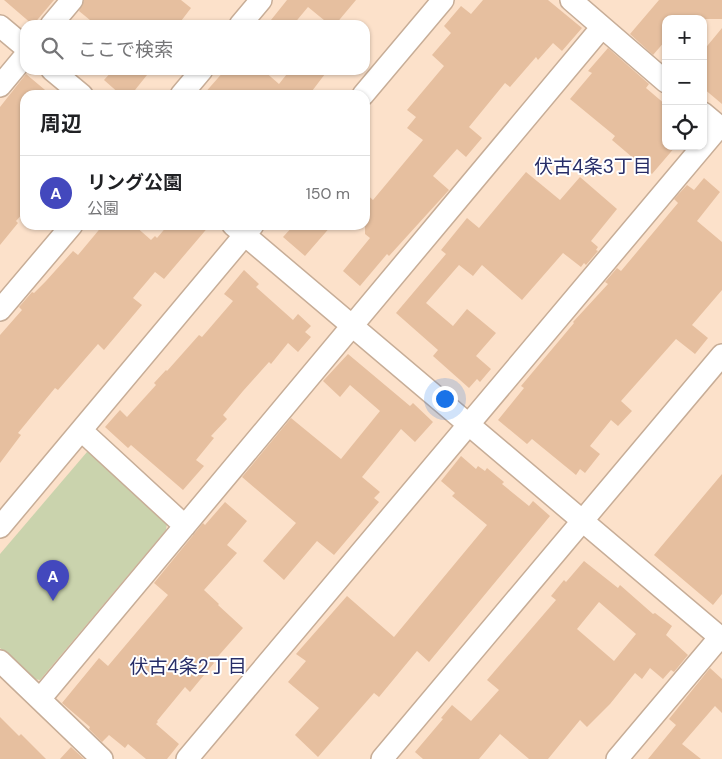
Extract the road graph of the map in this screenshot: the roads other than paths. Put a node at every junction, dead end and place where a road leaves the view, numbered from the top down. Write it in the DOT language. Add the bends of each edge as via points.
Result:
graph roads {
  1 [pos="72,0"];
  2 [pos="261,0"];
  3 [pos="443,0"];
  4 [pos="572,0"];
  5 [pos="55,20"];
  6 [pos="244,20"];
  7 [pos="0,26"];
  8 [pos="602,27"];
  9 [pos="20,43"];
  10 [pos="20,62"];
  11 [pos="58,75"];
  12 [pos="198,75"];
  13 [pos="662,79"];
  14 [pos="0,86"];
  15 [pos="76,90"];
  16 [pos="185,90"];
  17 [pos="367,90"];
  18 [pos="707,117"];
  19 [pos="721,128"];
  20 [pos="68,230"];
  21 [pos="241,230"];
  22 [pos="245,230"];
  23 [pos="0,310"];
  24 [pos="352,326"];
  25 [pos="722,355"];
  26 [pos="469,426"];
  27 [pos="82,431"];
  28 [pos="582,522"];
  29 [pos="185,526"];
  30 [pos="0,527"];
  31 [pos="721,638"];
  32 [pos="0,661"];
  33 [pos="40,699"];
  34 [pos="102,759"];
  35 [pos="187,759"];
  36 [pos="382,759"];
  37 [pos="617,759"];
  1 -- 5 [label="street"];
  2 -- 6 [label="street"];
  3 -- 17 [label="street"];
  4 -- 8 [label="street"];
  7 -- 9 [label="street"];
  8 -- 13 [label="street"];
  8 -- 24 [label="street"];
  10 -- 14 [label="street"];
  11 -- 15 [label="street"];
  12 -- 16 [label="street"];
  18 -- 19 [label="street"];
  19 -- 26 [label="street"];
  20 -- 23 [label="street"];
  21 -- 27 [label="street"];
  22 -- 24 [label="street"];
  24 -- 26 [label="street"];
  24 -- 29 [label="street"];
  25 -- 28 [label="street"];
  26 -- 28 [label="street"];
  26 -- 35 [label="street"];
  27 -- 29 [label="street"];
  27 -- 30 [label="street"];
  28 -- 31 [label="street"];
  28 -- 36 [label="street"];
  29 -- 33 [label="street"];
  31 -- 37 [label="street"];
  32 -- 33 [label="street"];
  33 -- 34 [label="street"];
}
